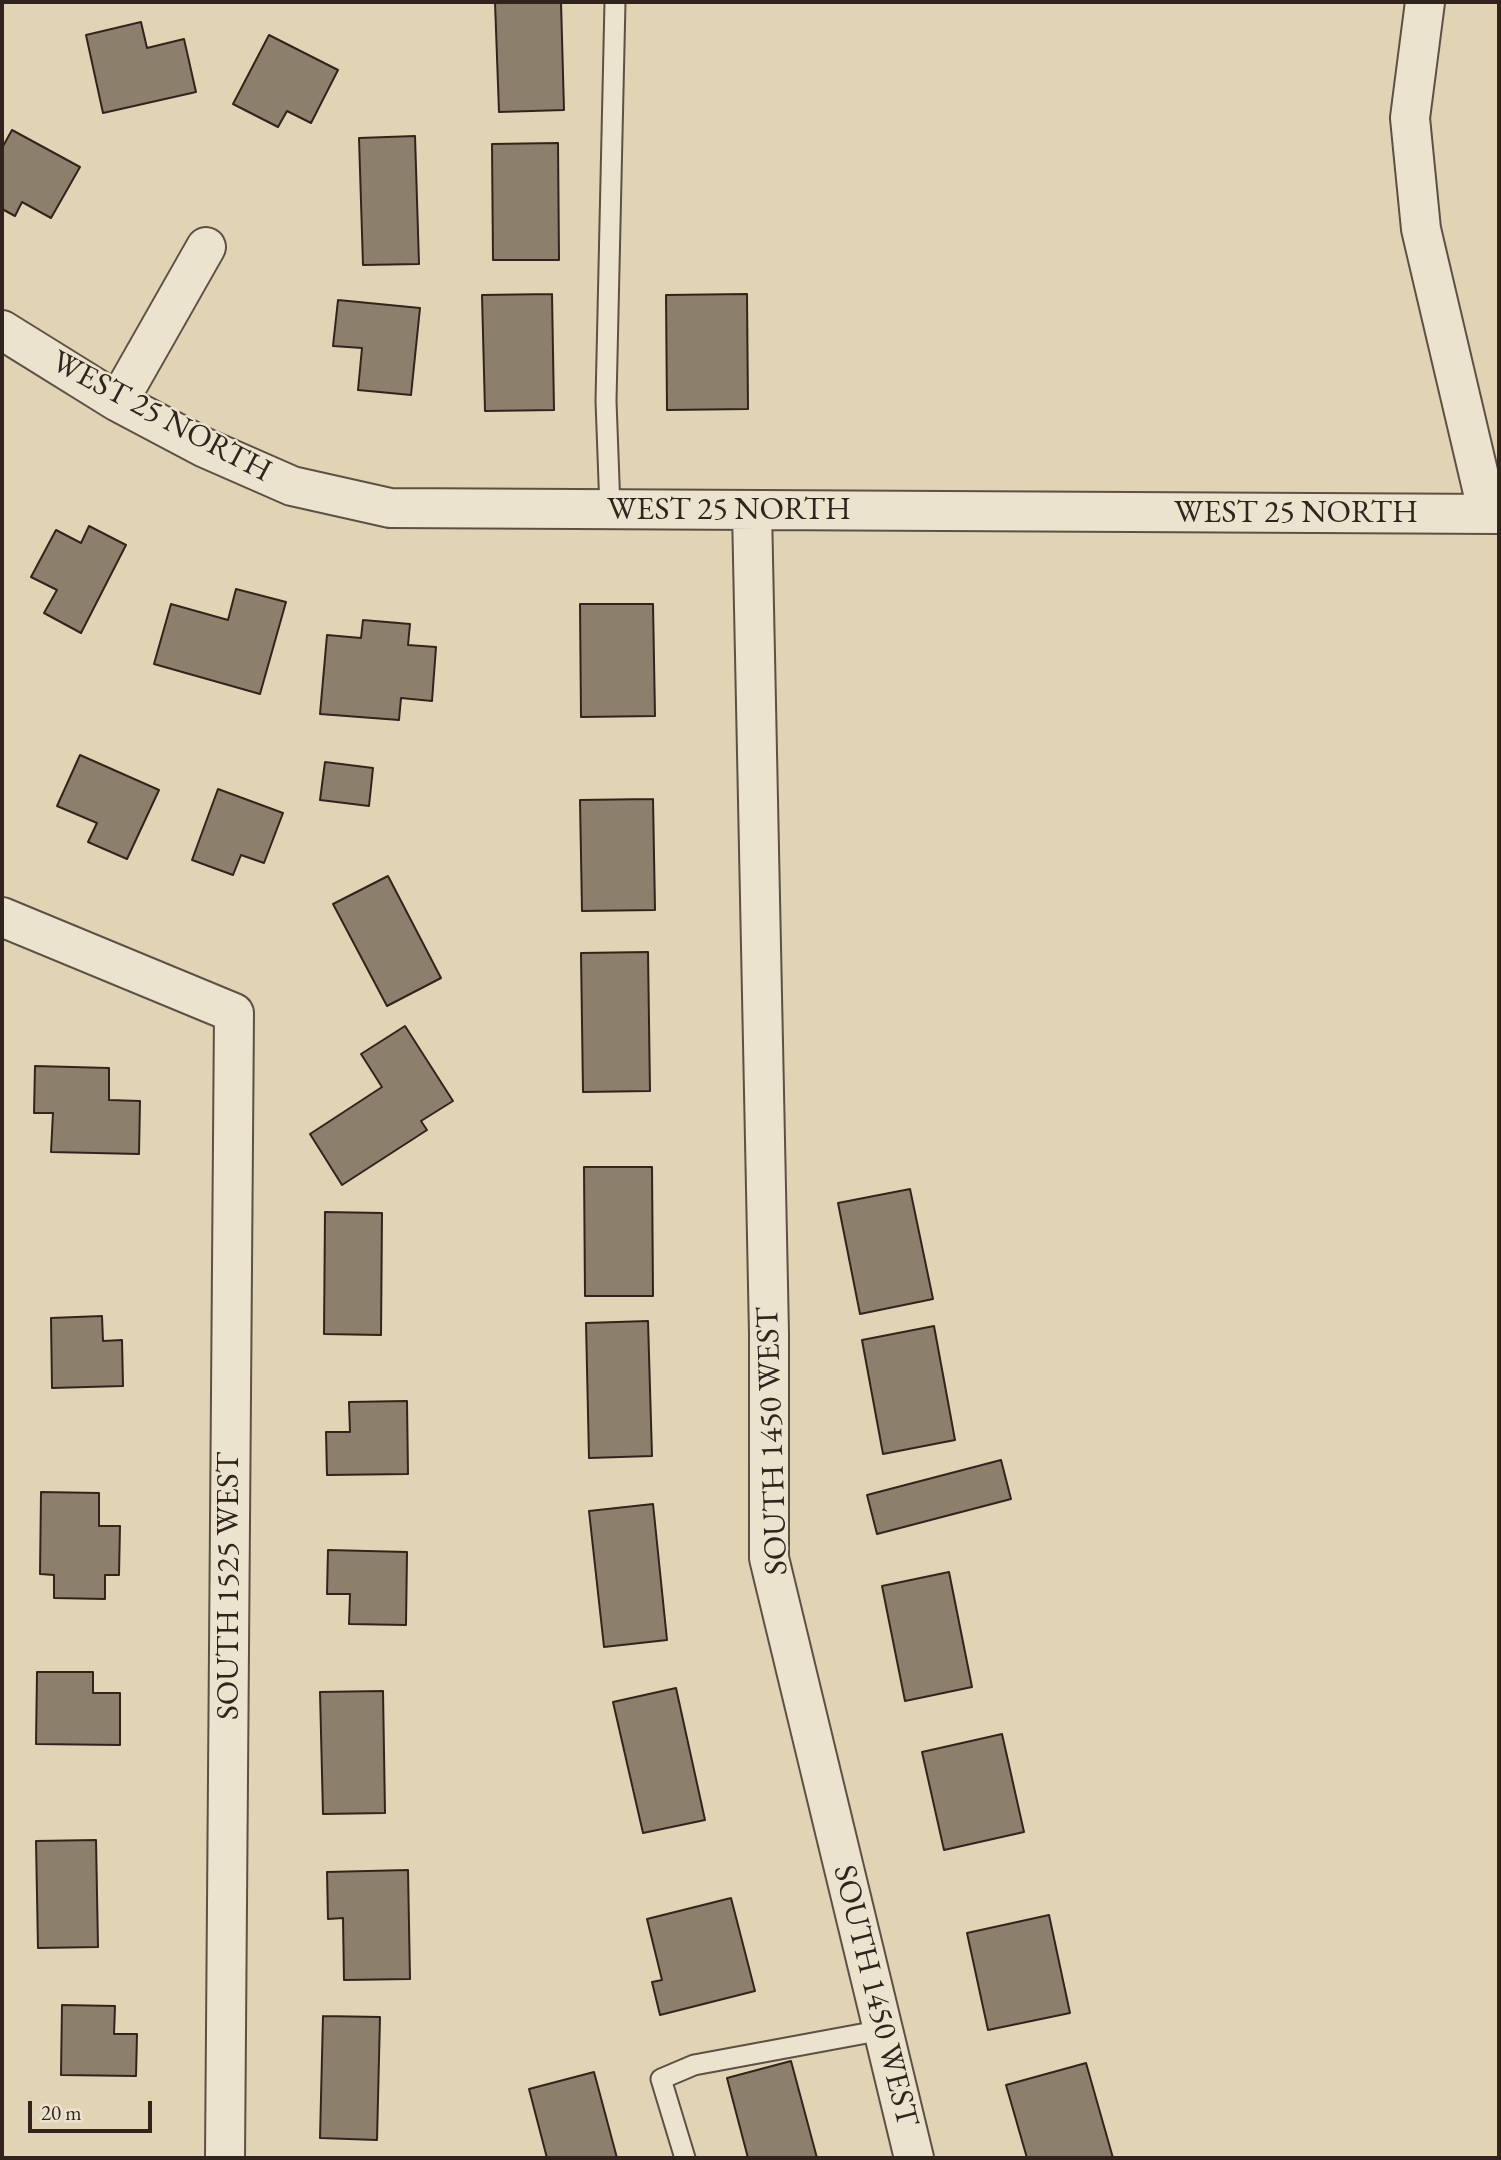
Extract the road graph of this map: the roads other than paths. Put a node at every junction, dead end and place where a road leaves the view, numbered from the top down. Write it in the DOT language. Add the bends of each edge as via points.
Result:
graph roads {
  1 [pos="615,2"];
  2 [pos="1425,2"];
  3 [pos="206,247"];
  4 [pos="2,330"];
  5 [pos="118,402"];
  6 [pos="610,509"];
  7 [pos="752,510"];
  8 [pos="1493,514"];
  9 [pos="2,917"];
  10 [pos="883,2030"];
  11 [pos="225,2158"];
  12 [pos="685,2158"];
  13 [pos="914,2158"];
  1 -- 6 [label="lane" via="606,401"];
  2 -- 8 [label="street" via="1410,118 1421,229"];
  3 -- 5 [label="street"];
  4 -- 5 [label="street, WEST 25 NORTH"];
  5 -- 6 [label="street, WEST 25 NORTH" via="203,447 292,486 390,508"];
  6 -- 7 [label="street, WEST 25 NORTH"];
  7 -- 8 [label="street, WEST 25 NORTH"];
  7 -- 10 [label="street, SOUTH 1450 WEST" via="769,1334 769,1558"];
  9 -- 11 [label="street, SOUTH 1525 WEST" via="234,1013"];
  10 -- 12 [label="lane" via="694,2065 661,2079"];
  10 -- 13 [label="street, SOUTH 1450 WEST"];
}
